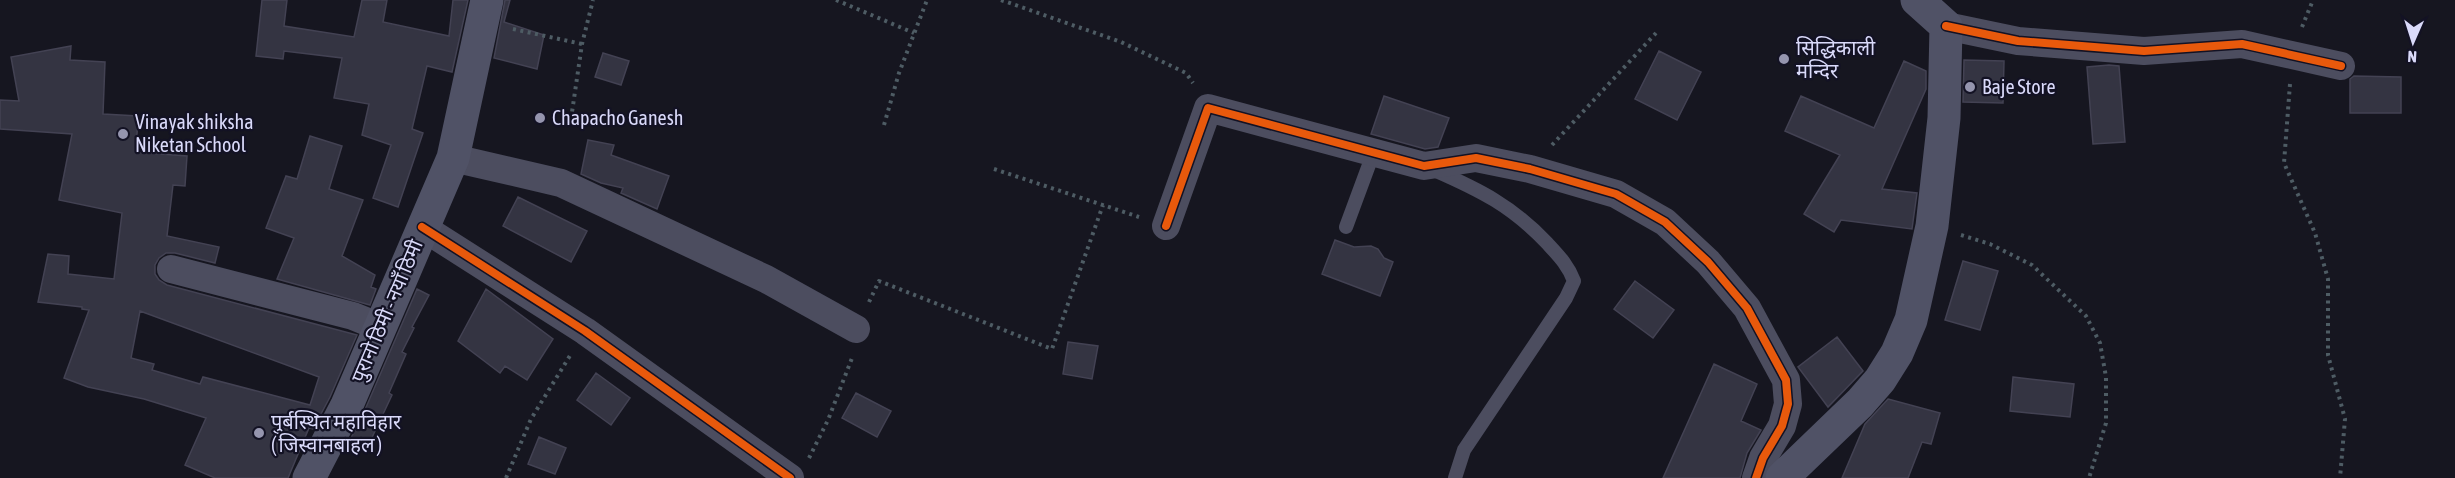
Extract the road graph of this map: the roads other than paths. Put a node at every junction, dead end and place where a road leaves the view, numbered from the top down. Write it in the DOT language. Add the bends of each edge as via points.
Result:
graph roads {
  1 [pos="1917,0"];
  2 [pos="485,11"];
  3 [pos="1946,26"];
  4 [pos="2341,66"];
  5 [pos="1373,154"];
  6 [pos="453,158"];
  7 [pos="1424,166"];
  8 [pos="1166,226"];
  9 [pos="422,227"];
  10 [pos="1346,227"];
  11 [pos="171,269"];
  12 [pos="380,327"];
  13 [pos="856,329"];
  14 [pos="800,468"];
  15 [pos="309,478"];
  16 [pos="1455,478"];
  17 [pos="1756,478"];
  18 [pos="1782,478"];
  1 -- 3 [label="main road"];
  2 -- 6 [label="main road, पुरानो ठिमी - नयाँ ठिमी"];
  3 -- 4 [label="street" via="2018,41 2144,51 2242,44"];
  3 -- 18 [label="main road" via="1944,118 1932,226 1911,320 1880,380"];
  5 -- 7 [label="street"];
  5 -- 8 [label="street" via="1208,108"];
  5 -- 10 [label="lane"];
  6 -- 9 [label="main road, पुरानो ठिमी - नयाँ ठिमी"];
  6 -- 13 [label="street" via="561,183 766,279"];
  7 -- 16 [label="lane" via="1479,189 1525,220 1568,265 1574,281 1464,450"];
  7 -- 17 [label="street" via="1476,158 1530,169 1616,195 1665,222 1708,262 1747,308 1786,380 1788,404 1782,426"];
  9 -- 12 [label="main road, पुरानो ठिमी - नयाँ ठिमी"];
  9 -- 14 [label="street"];
  11 -- 12 [label="street" via="353,316"];
  12 -- 15 [label="main road, पुरानो ठिमी - नयाँ ठिमी" via="347,405"];
}
